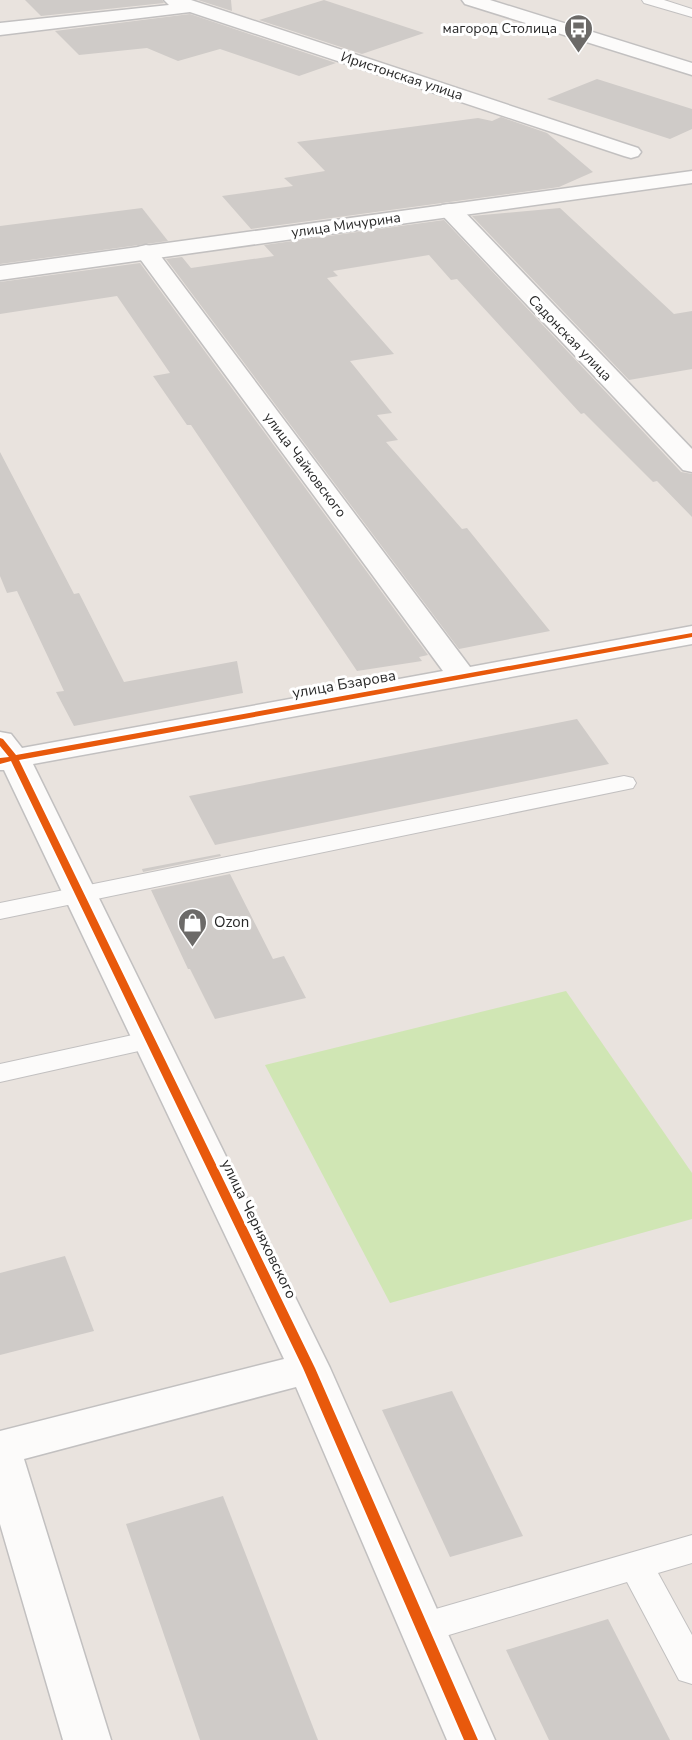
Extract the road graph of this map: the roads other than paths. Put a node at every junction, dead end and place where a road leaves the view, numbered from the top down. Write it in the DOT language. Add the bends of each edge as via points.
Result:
graph roads {
  1 [pos="471,0"];
  2 [pos="649,0"];
  3 [pos="182,3"];
  4 [pos="692,13"];
  5 [pos="0,28"];
  6 [pos="692,69"];
  7 [pos="631,152"];
  8 [pos="692,177"];
  9 [pos="450,210"];
  10 [pos="146,252"];
  11 [pos="0,273"];
  12 [pos="692,464"];
  13 [pos="692,635"];
  14 [pos="462,678"];
  15 [pos="5,753"];
  16 [pos="624,783"];
  17 [pos="81,895"];
  18 [pos="0,911"];
  19 [pos="151,1040"];
  20 [pos="0,1073"];
  21 [pos="309,1368"];
  22 [pos="0,1449"];
  23 [pos="692,1549"];
  24 [pos="636,1565"];
  25 [pos="422,1628"];
  26 [pos="692,1669"];
  27 [pos="87,1740"];
  28 [pos="471,1740"];
  1 -- 6 [label="street"];
  2 -- 4 [label="lane"];
  3 -- 5 [label="street" via="171,10"];
  3 -- 7 [label="street, Иристонская улица"];
  8 -- 9 [label="street, улица Мичурина"];
  9 -- 10 [label="street, улица Мичурина"];
  9 -- 12 [label="street, Садонская улица"];
  10 -- 11 [label="street, улица Мичурина"];
  10 -- 14 [label="street, улица Чайковского"];
  13 -- 14 [label="street, улица Бзарова"];
  14 -- 15 [label="street, улица Бзарова"];
  15 -- 17 [label="street, улица Черняховского"];
  16 -- 17 [label="lane"];
  17 -- 18 [label="lane"];
  17 -- 19 [label="street, улица Черняховского"];
  19 -- 20 [label="lane"];
  19 -- 21 [label="street, улица Черняховского"];
  21 -- 22 [label="street"];
  21 -- 25 [label="street, улица Черняховского"];
  22 -- 27 [label="street"];
  23 -- 24 [label="lane"];
  24 -- 25 [label="lane"];
  24 -- 26 [label="lane"];
  25 -- 28 [label="street, улица Черняховского"];
}
